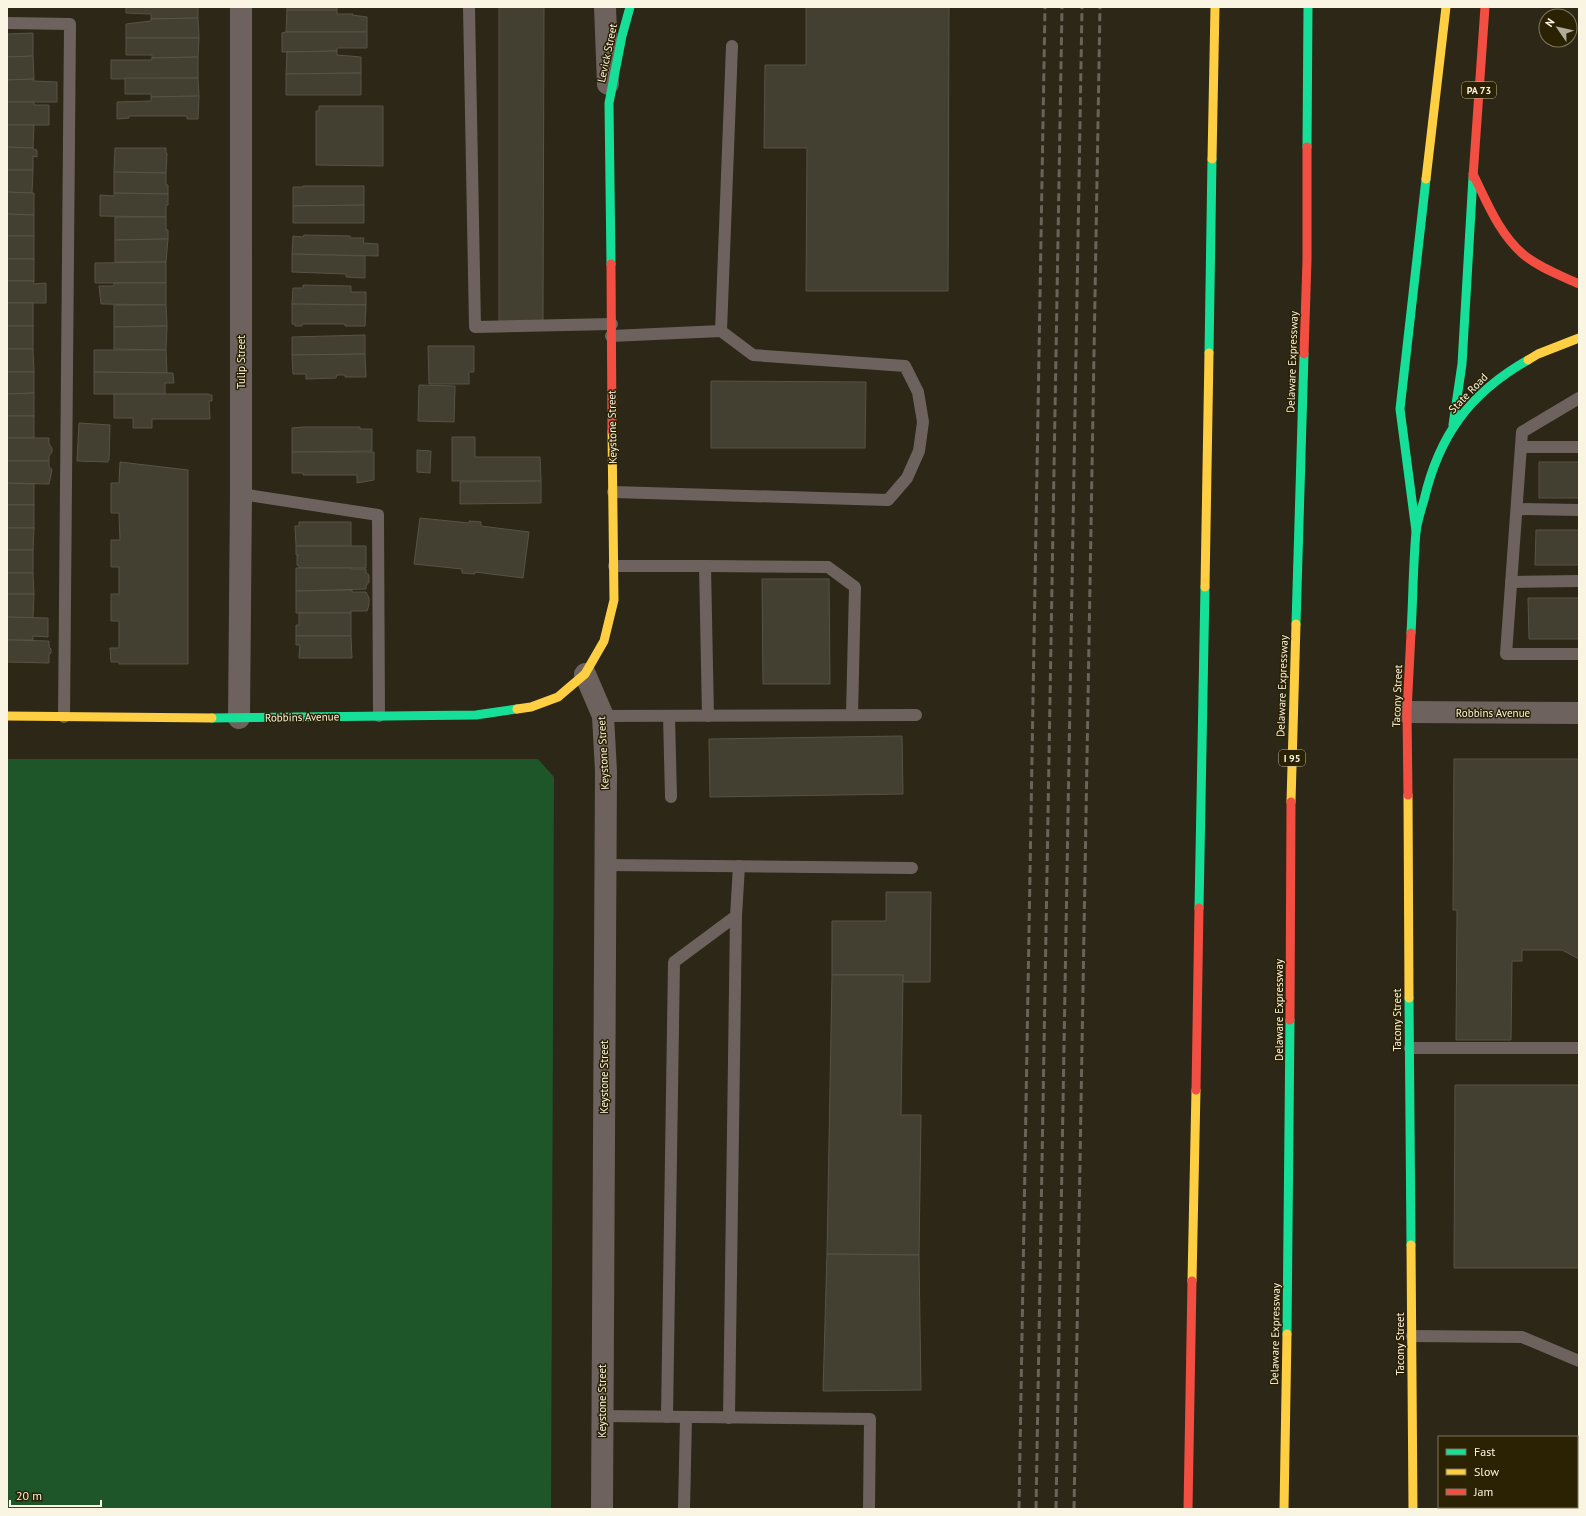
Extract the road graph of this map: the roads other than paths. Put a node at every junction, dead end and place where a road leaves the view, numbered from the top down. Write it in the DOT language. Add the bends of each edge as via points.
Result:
graph roads {
  1 [pos="241,7"];
  2 [pos="469,7"];
  3 [pos="605,7"];
  4 [pos="630,7"];
  5 [pos="1215,7"];
  6 [pos="1308,7"];
  7 [pos="1446,7"];
  8 [pos="1486,7"];
  9 [pos="7,23"];
  10 [pos="732,46"];
  11 [pos="609,104"];
  12 [pos="1473,173"];
  13 [pos="1579,284"];
  14 [pos="612,330"];
  15 [pos="721,331"];
  16 [pos="1579,338"];
  17 [pos="1579,398"];
  18 [pos="1453,426"];
  19 [pos="1521,447"];
  20 [pos="1579,447"];
  21 [pos="613,492"];
  22 [pos="241,494"];
  23 [pos="1517,509"];
  24 [pos="1579,510"];
  25 [pos="1416,531"];
  26 [pos="614,566"];
  27 [pos="705,566"];
  28 [pos="1579,581"];
  29 [pos="1511,582"];
  30 [pos="1579,654"];
  31 [pos="585,674"];
  32 [pos="1407,712"];
  33 [pos="1579,713"];
  34 [pos="852,714"];
  35 [pos="916,714"];
  36 [pos="7,716"];
  37 [pos="379,716"];
  38 [pos="603,716"];
  39 [pos="669,716"];
  40 [pos="708,716"];
  41 [pos="64,717"];
  42 [pos="238,718"];
  43 [pos="671,797"];
  44 [pos="605,865"];
  45 [pos="739,866"];
  46 [pos="912,868"];
  47 [pos="736,916"];
  48 [pos="1410,1048"];
  49 [pos="1579,1048"];
  50 [pos="1412,1336"];
  51 [pos="1579,1361"];
  52 [pos="602,1416"];
  53 [pos="667,1417"];
  54 [pos="686,1418"];
  55 [pos="730,1418"];
  56 [pos="602,1509"];
  57 [pos="684,1509"];
  58 [pos="869,1509"];
  59 [pos="1188,1509"];
  60 [pos="1284,1509"];
  61 [pos="1413,1509"];
  1 -- 22 [label="street, Tulip Street"];
  2 -- 14 [label="lane" via="475,327"];
  3 -- 11 [label="street, Keystone Street"];
  4 -- 11 [label="main road, Levick Street"];
  5 -- 59 [label="main road"];
  6 -- 60 [label="main road, Delaware Expressway / I 95" via="1307,260 1291,788 1290,1138"];
  7 -- 25 [label="main road" via="1400,410"];
  8 -- 12 [label="main road, PA 73"];
  9 -- 41 [label="lane" via="70,24"];
  10 -- 15 [label="lane"];
  11 -- 14 [label="main road, Keystone Street"];
  12 -- 13 [label="main road, PA 73" via="1490,209 1518,249 1541,266"];
  12 -- 18 [label="main road" via="1462,364"];
  14 -- 15 [label="lane"];
  14 -- 21 [label="main road, Keystone Street"];
  15 -- 21 [label="lane" via="753,355 905,366 918,392 923,422 919,451 907,478 888,500"];
  16 -- 18 [label="main road, State Road" via="1538,354 1506,373 1471,403"];
  17 -- 19 [label="lane" via="1522,432"];
  18 -- 25 [label="main road, State Road" via="1438,454 1428,481"];
  19 -- 20 [label="lane"];
  19 -- 23 [label="lane"];
  21 -- 26 [label="main road, Keystone Street"];
  22 -- 37 [label="lane" via="378,515"];
  22 -- 42 [label="street, Tulip Street"];
  23 -- 24 [label="lane"];
  23 -- 29 [label="lane"];
  25 -- 32 [label="main road, Tacony Street"];
  26 -- 27 [label="lane"];
  26 -- 31 [label="main road, Keystone Street" via="614,600 606,634"];
  27 -- 34 [label="lane" via="828,567 855,587"];
  27 -- 40 [label="lane"];
  28 -- 29 [label="lane"];
  29 -- 30 [label="lane" via="1506,654"];
  31 -- 37 [label="main road, Robbins Avenue" via="558,697 530,707 476,715"];
  31 -- 38 [label="street, Keystone Street"];
  32 -- 33 [label="street, Robbins Avenue"];
  32 -- 48 [label="main road, Tacony Street"];
  34 -- 35 [label="lane"];
  34 -- 40 [label="lane"];
  36 -- 41 [label="main road, Robbins Avenue"];
  37 -- 42 [label="main road, Robbins Avenue"];
  38 -- 39 [label="lane"];
  38 -- 44 [label="street, Keystone Street" via="606,771"];
  39 -- 40 [label="lane"];
  39 -- 43 [label="lane"];
  41 -- 42 [label="main road, Robbins Avenue"];
  44 -- 45 [label="lane"];
  44 -- 52 [label="street, Keystone Street"];
  45 -- 46 [label="lane"];
  45 -- 47 [label="lane"];
  47 -- 53 [label="lane" via="674,962"];
  47 -- 55 [label="lane"];
  48 -- 49 [label="lane"];
  48 -- 50 [label="main road, Tacony Street"];
  50 -- 51 [label="lane" via="1522,1337"];
  50 -- 61 [label="main road, Tacony Street"];
  52 -- 53 [label="lane"];
  52 -- 56 [label="street, Keystone Street"];
  53 -- 54 [label="lane"];
  54 -- 55 [label="lane"];
  54 -- 57 [label="lane"];
  55 -- 58 [label="lane" via="870,1419"];
}
